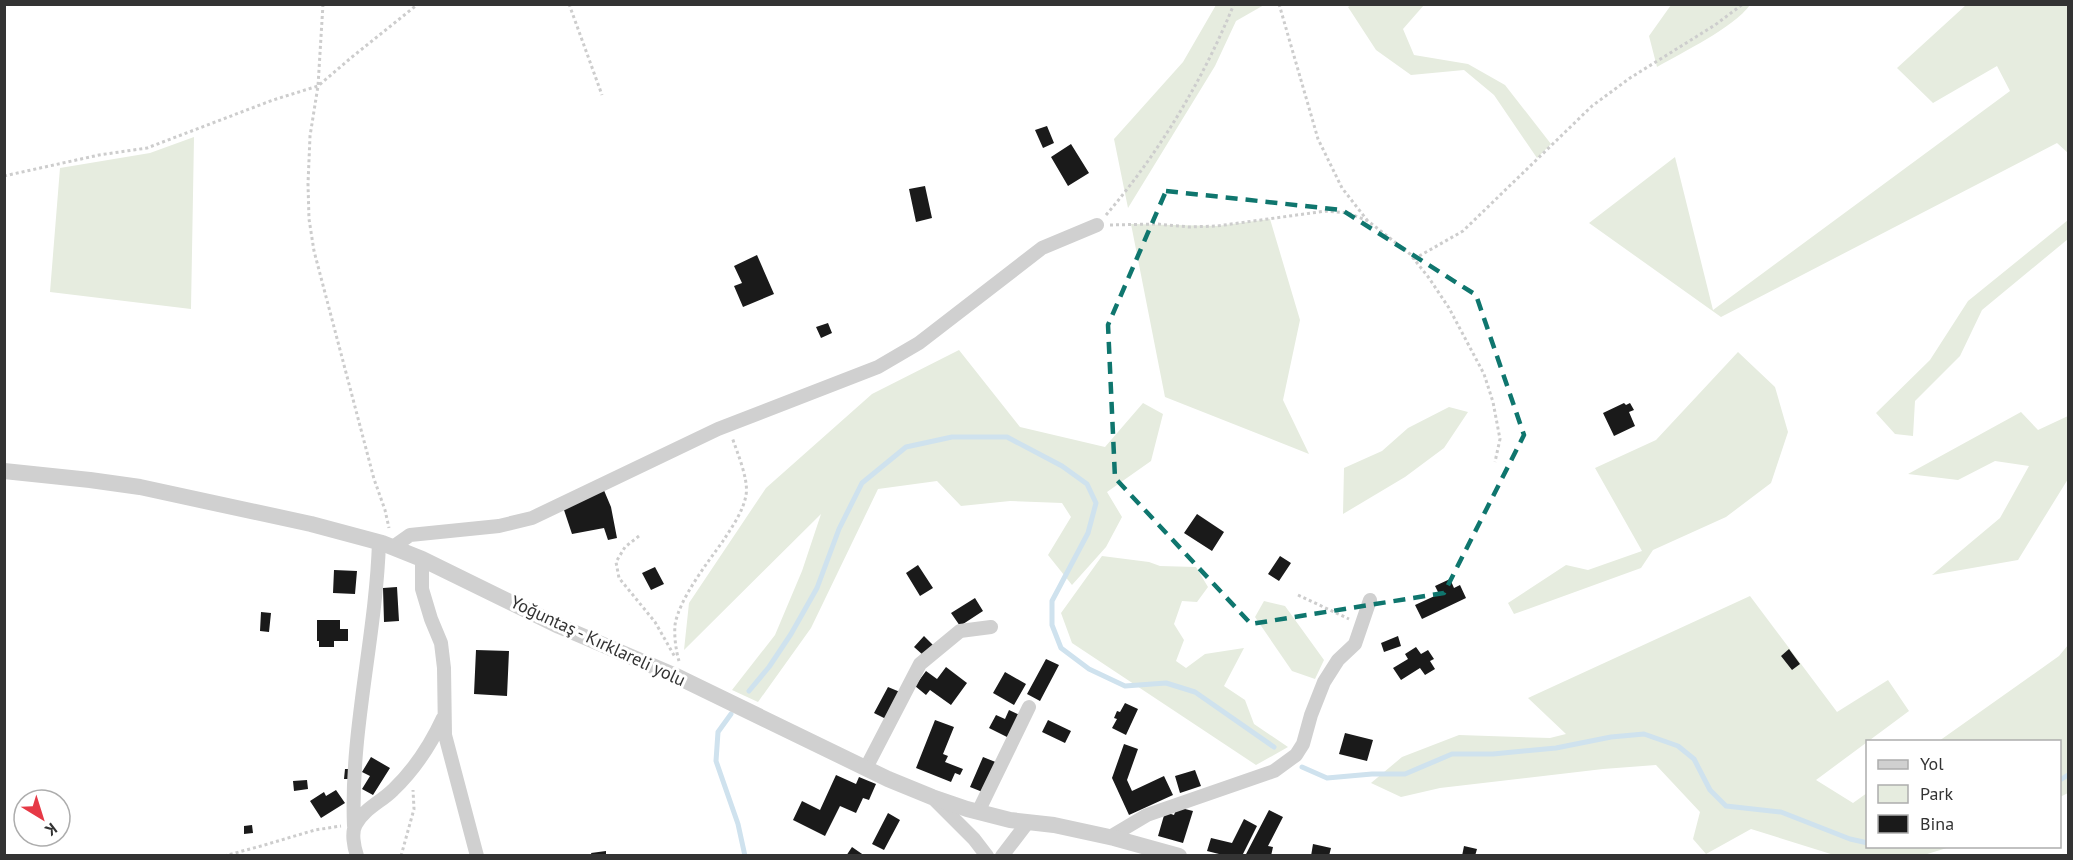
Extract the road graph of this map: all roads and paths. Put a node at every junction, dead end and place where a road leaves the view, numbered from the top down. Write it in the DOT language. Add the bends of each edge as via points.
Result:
graph roads {
  1 [pos="323,4"];
  2 [pos="418,4"];
  3 [pos="569,4"];
  4 [pos="1234,4"];
  5 [pos="1279,4"];
  6 [pos="1743,4"];
  7 [pos="318,86"];
  8 [pos="602,95"];
  9 [pos="4,176"];
  10 [pos="1368,221"];
  11 [pos="1097,225"];
  12 [pos="1414,259"];
  13 [pos="727,425"];
  14 [pos="1495,462"];
  15 [pos="4,471"];
  16 [pos="639,536"];
  17 [pos="386,544"];
  18 [pos="422,559"];
  19 [pos="1298,595"];
  20 [pos="1370,600"];
  21 [pos="1362,624"];
  22 [pos="991,627"];
  23 [pos="1029,707"];
  24 [pos="444,716"];
  25 [pos="866,768"];
  26 [pos="411,770"];
  27 [pos="932,797"];
  28 [pos="978,812"];
  29 [pos="1028,822"];
  30 [pos="354,826"];
  31 [pos="1110,837"];
  32 [pos="224,855"];
  33 [pos="357,855"];
  34 [pos="401,855"];
  35 [pos="477,855"];
  36 [pos="987,855"];
  37 [pos="1002,855"];
  38 [pos="1179,855"];
  1 -- 7 [label="path"];
  2 -- 7 [label="path"];
  3 -- 8 [label="path"];
  4 -- 11 [label="path" via="1190,96 1124,193"];
  5 -- 10 [label="path" via="1318,139 1342,188"];
  6 -- 12 [label="path" via="1592,106 1463,231"];
  7 -- 9 [label="path" via="147,148"];
  7 -- 17 [label="path" via="310,136 309,219 314,251 385,510"];
  10 -- 11 [label="path" via="1348,213 1326,211 1217,226"];
  10 -- 12 [label="path"];
  11 -- 13 [label="street" via="1042,248 919,343 878,366"];
  12 -- 14 [label="path" via="1449,308 1484,374 1500,439"];
  13 -- 16 [label="path" via="742,463 746,494 735,523 702,572 675,624 681,666 655,622 619,578 616,562 625,547"];
  13 -- 17 [label="street" via="531,518 499,526 410,535"];
  15 -- 17 [label="street, Yoğuntaş - Kırklareli yolu" via="140,487"];
  17 -- 18 [label="street, Yoğuntaş - Kırklareli yolu"];
  17 -- 30 [label="street" via="362,687 352,792"];
  18 -- 24 [label="street" via="422,589 441,643"];
  18 -- 25 [label="street, Yoğuntaş - Kırklareli yolu"];
  19 -- 21 [label="path"];
  20 -- 21 [label="street"];
  21 -- 31 [label="street" via="1355,644 1338,660 1324,682 1296,755 1274,771 1147,815"];
  22 -- 25 [label="street" via="960,631 920,664"];
  23 -- 28 [label="street"];
  24 -- 26 [label="street"];
  24 -- 35 [label="street" via="445,735"];
  25 -- 27 [label="street, Yoğuntaş - Kırklareli yolu"];
  26 -- 30 [label="street" via="392,792 367,809"];
  26 -- 34 [label="path" via="414,808"];
  27 -- 28 [label="street, Yoğuntaş - Kırklareli yolu"];
  27 -- 36 [label="street"];
  28 -- 29 [label="street, Yoğuntaş - Kırklareli yolu"];
  29 -- 31 [label="street, Yoğuntaş - Kırklareli yolu"];
  29 -- 37 [label="street"];
  30 -- 32 [label="path" via="315,830"];
  30 -- 33 [label="street"];
  31 -- 38 [label="street, Yoğuntaş - Kırklareli yolu"];
}
